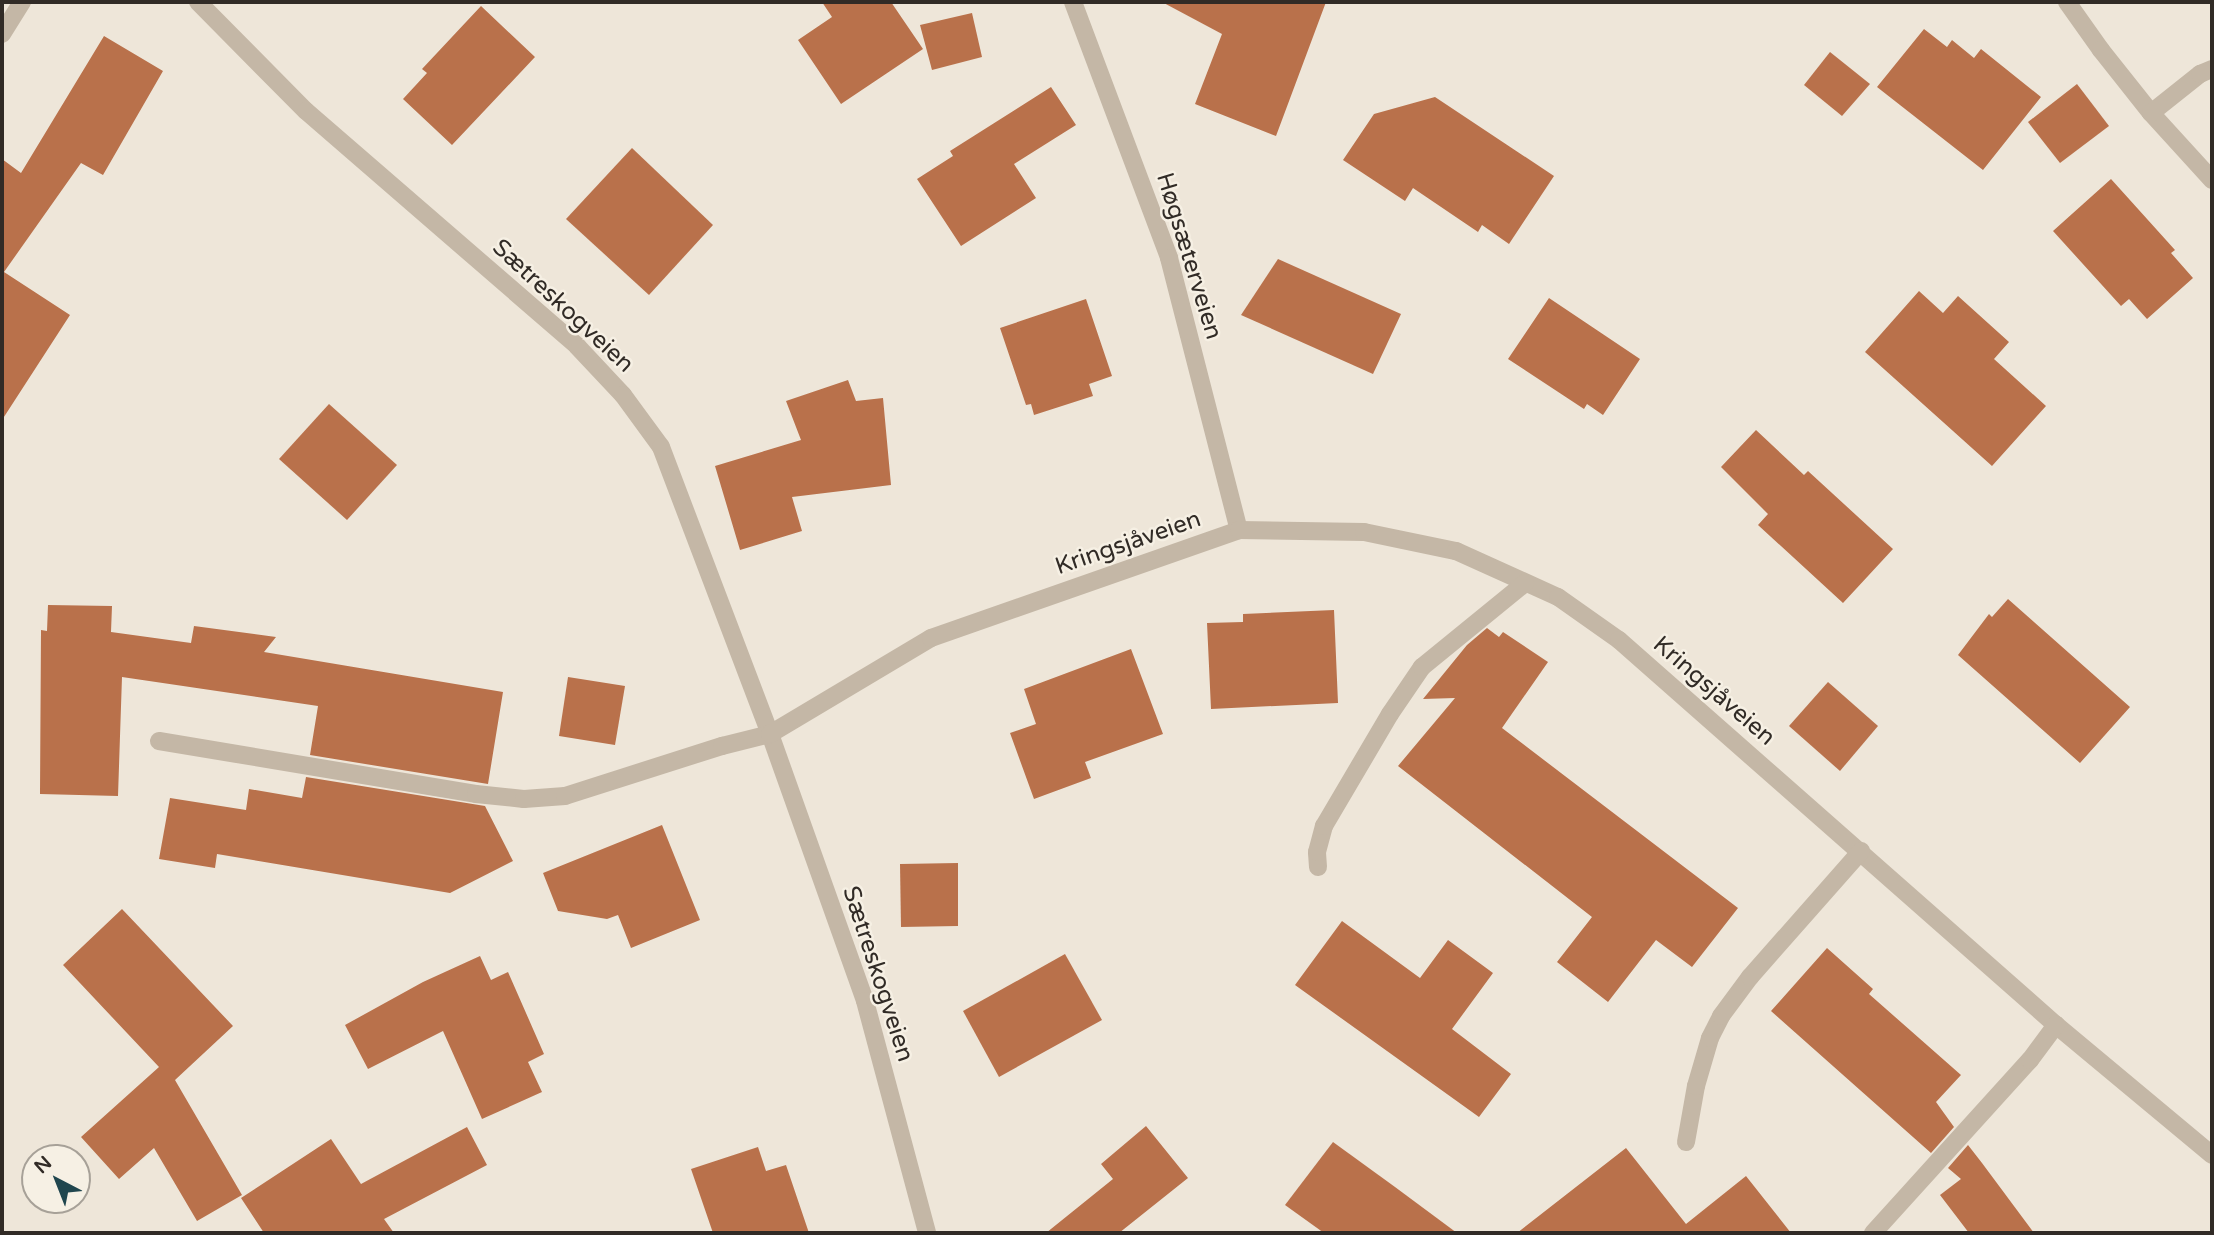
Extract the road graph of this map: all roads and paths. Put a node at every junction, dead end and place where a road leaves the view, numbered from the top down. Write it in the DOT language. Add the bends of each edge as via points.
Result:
graph roads {
  1 [pos="22,2"];
  2 [pos="198,2"];
  3 [pos="1073,2"];
  4 [pos="2067,2"];
  5 [pos="2,34"];
  6 [pos="2212,69"];
  7 [pos="2151,113"];
  8 [pos="2212,180"];
  9 [pos="1239,530"];
  10 [pos="1525,583"];
  11 [pos="771,734"];
  12 [pos="159,741"];
  13 [pos="1861,851"];
  14 [pos="1318,867"];
  15 [pos="2056,1025"];
  16 [pos="1686,1142"];
  17 [pos="2212,1155"];
  18 [pos="927,1233"];
  19 [pos="1873,1233"];
  1 -- 5 [label="street"];
  2 -- 11 [label="street, Sætreskogveien" via="306,111 577,346 623,395 661,447"];
  3 -- 9 [label="street, Høgsæterveien" via="1169,258"];
  4 -- 7 [label="street"];
  6 -- 7 [label="street"];
  7 -- 8 [label="street"];
  9 -- 10 [label="street, Kringsjåveien" via="1364,532 1456,551"];
  9 -- 11 [label="street, Kringsjåveien" via="930,638"];
  10 -- 13 [label="street, Kringsjåveien" via="1558,597 1619,640"];
  10 -- 14 [label="street" via="1422,667 1324,826"];
  11 -- 12 [label="street" via="565,796 524,799"];
  11 -- 18 [label="street, Sætreskogveien" via="865,1001"];
  13 -- 15 [label="street, Kringsjåveien"];
  13 -- 16 [label="street" via="1749,977 1721,1016 1696,1086"];
  15 -- 17 [label="street, Kringsjåveien"];
  15 -- 19 [label="street" via="2030,1060"];
}
